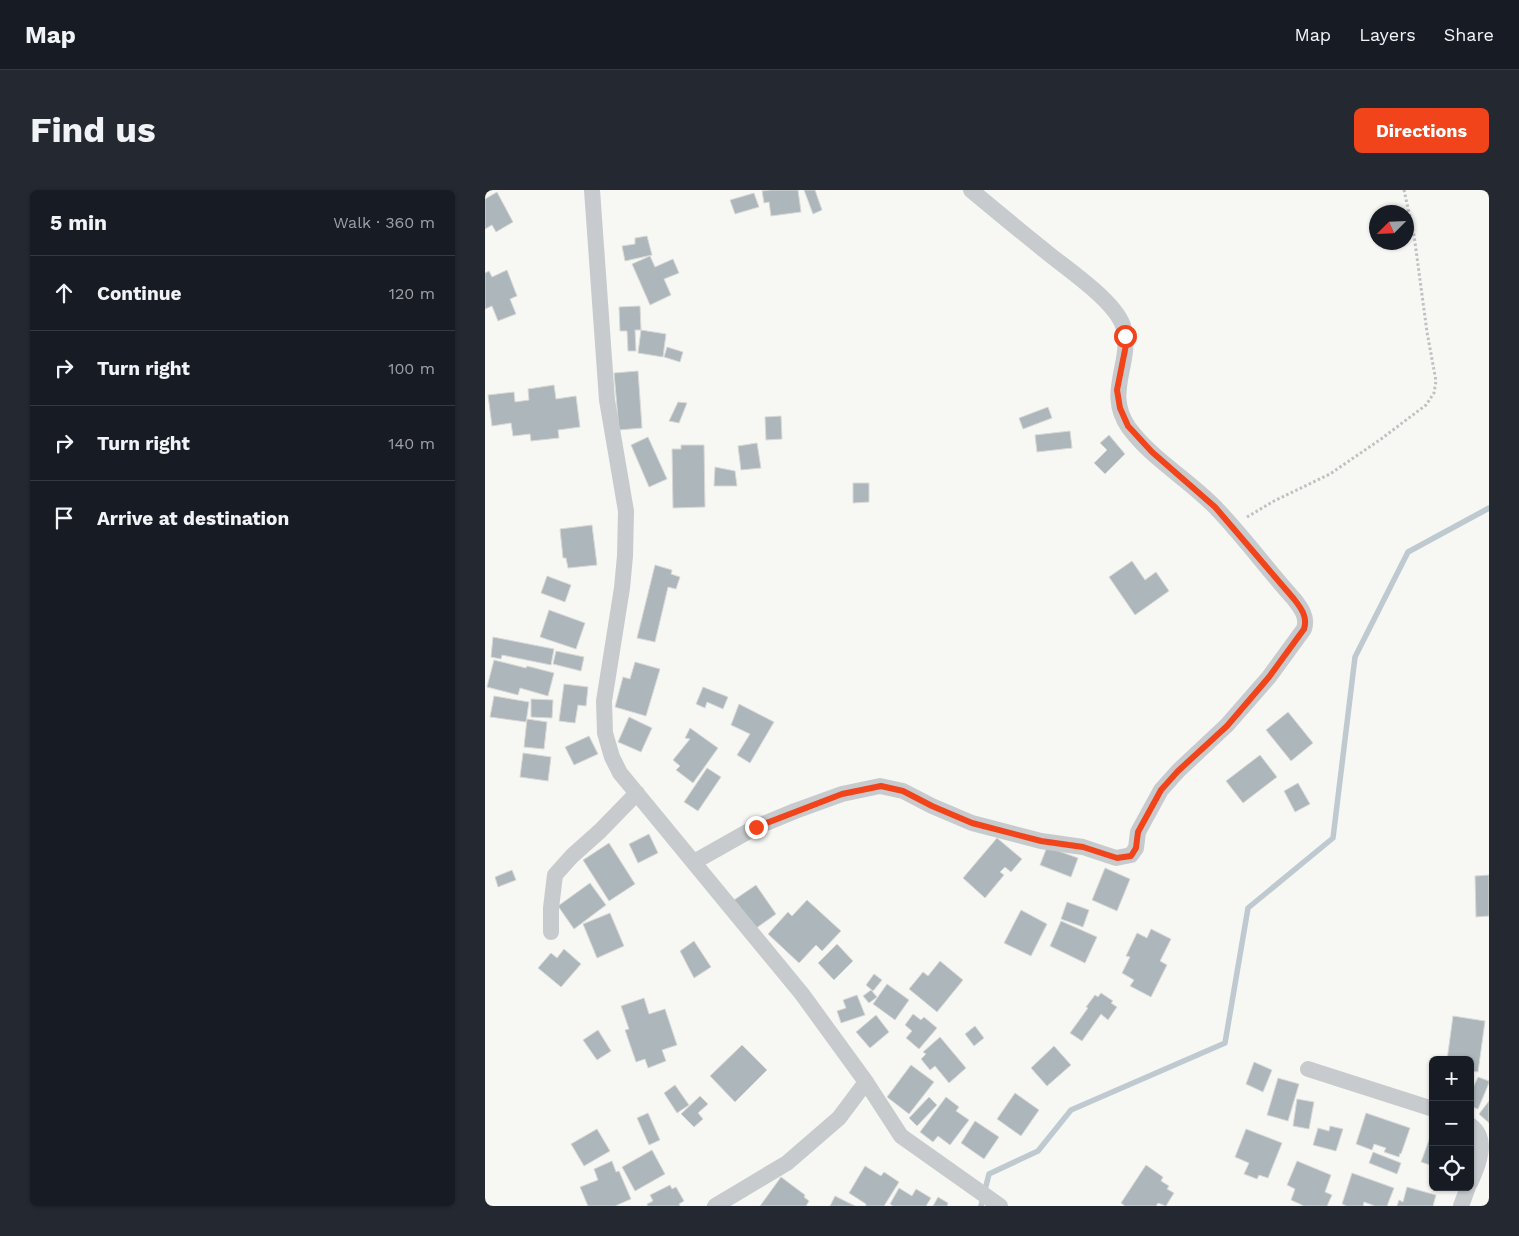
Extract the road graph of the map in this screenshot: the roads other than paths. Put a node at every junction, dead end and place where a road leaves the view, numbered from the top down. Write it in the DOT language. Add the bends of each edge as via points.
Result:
graph roads {
  1 [pos="591,190"];
  2 [pos="971,190"];
  3 [pos="637,794"];
  4 [pos="694,862"];
  5 [pos="551,932"];
  6 [pos="1308,1068"];
  7 [pos="866,1082"];
  8 [pos="1429,1108"];
  9 [pos="1474,1127"];
  10 [pos="1474,1175"];
  11 [pos="1467,1191"];
  12 [pos="715,1206"];
  13 [pos="1000,1206"];
  14 [pos="1461,1206"];
  1 -- 3 [label="street" via="607,400 625,511 623,572 604,701 605,733 620,773"];
  2 -- 4 [label="street" via="1109,306 1123,327 1126,345 1117,390 1128,426 1152,452 1215,507 1302,609 1306,624 1269,677 1161,790 1138,832 1136,848 1131,856 1117,858 1083,847 1041,841 972,823 903,791 881,786 842,794 795,811 756,827"];
  3 -- 4 [label="street"];
  3 -- 5 [label="street" via="555,875"];
  4 -- 7 [label="street" via="802,994"];
  6 -- 8 [label="street"];
  7 -- 12 [label="street" via="839,1118 787,1163"];
  7 -- 13 [label="street" via="901,1136"];
  9 -- 10 [label="street" via="1484,1141 1481,1160"];
  11 -- 14 [label="street"];
}
